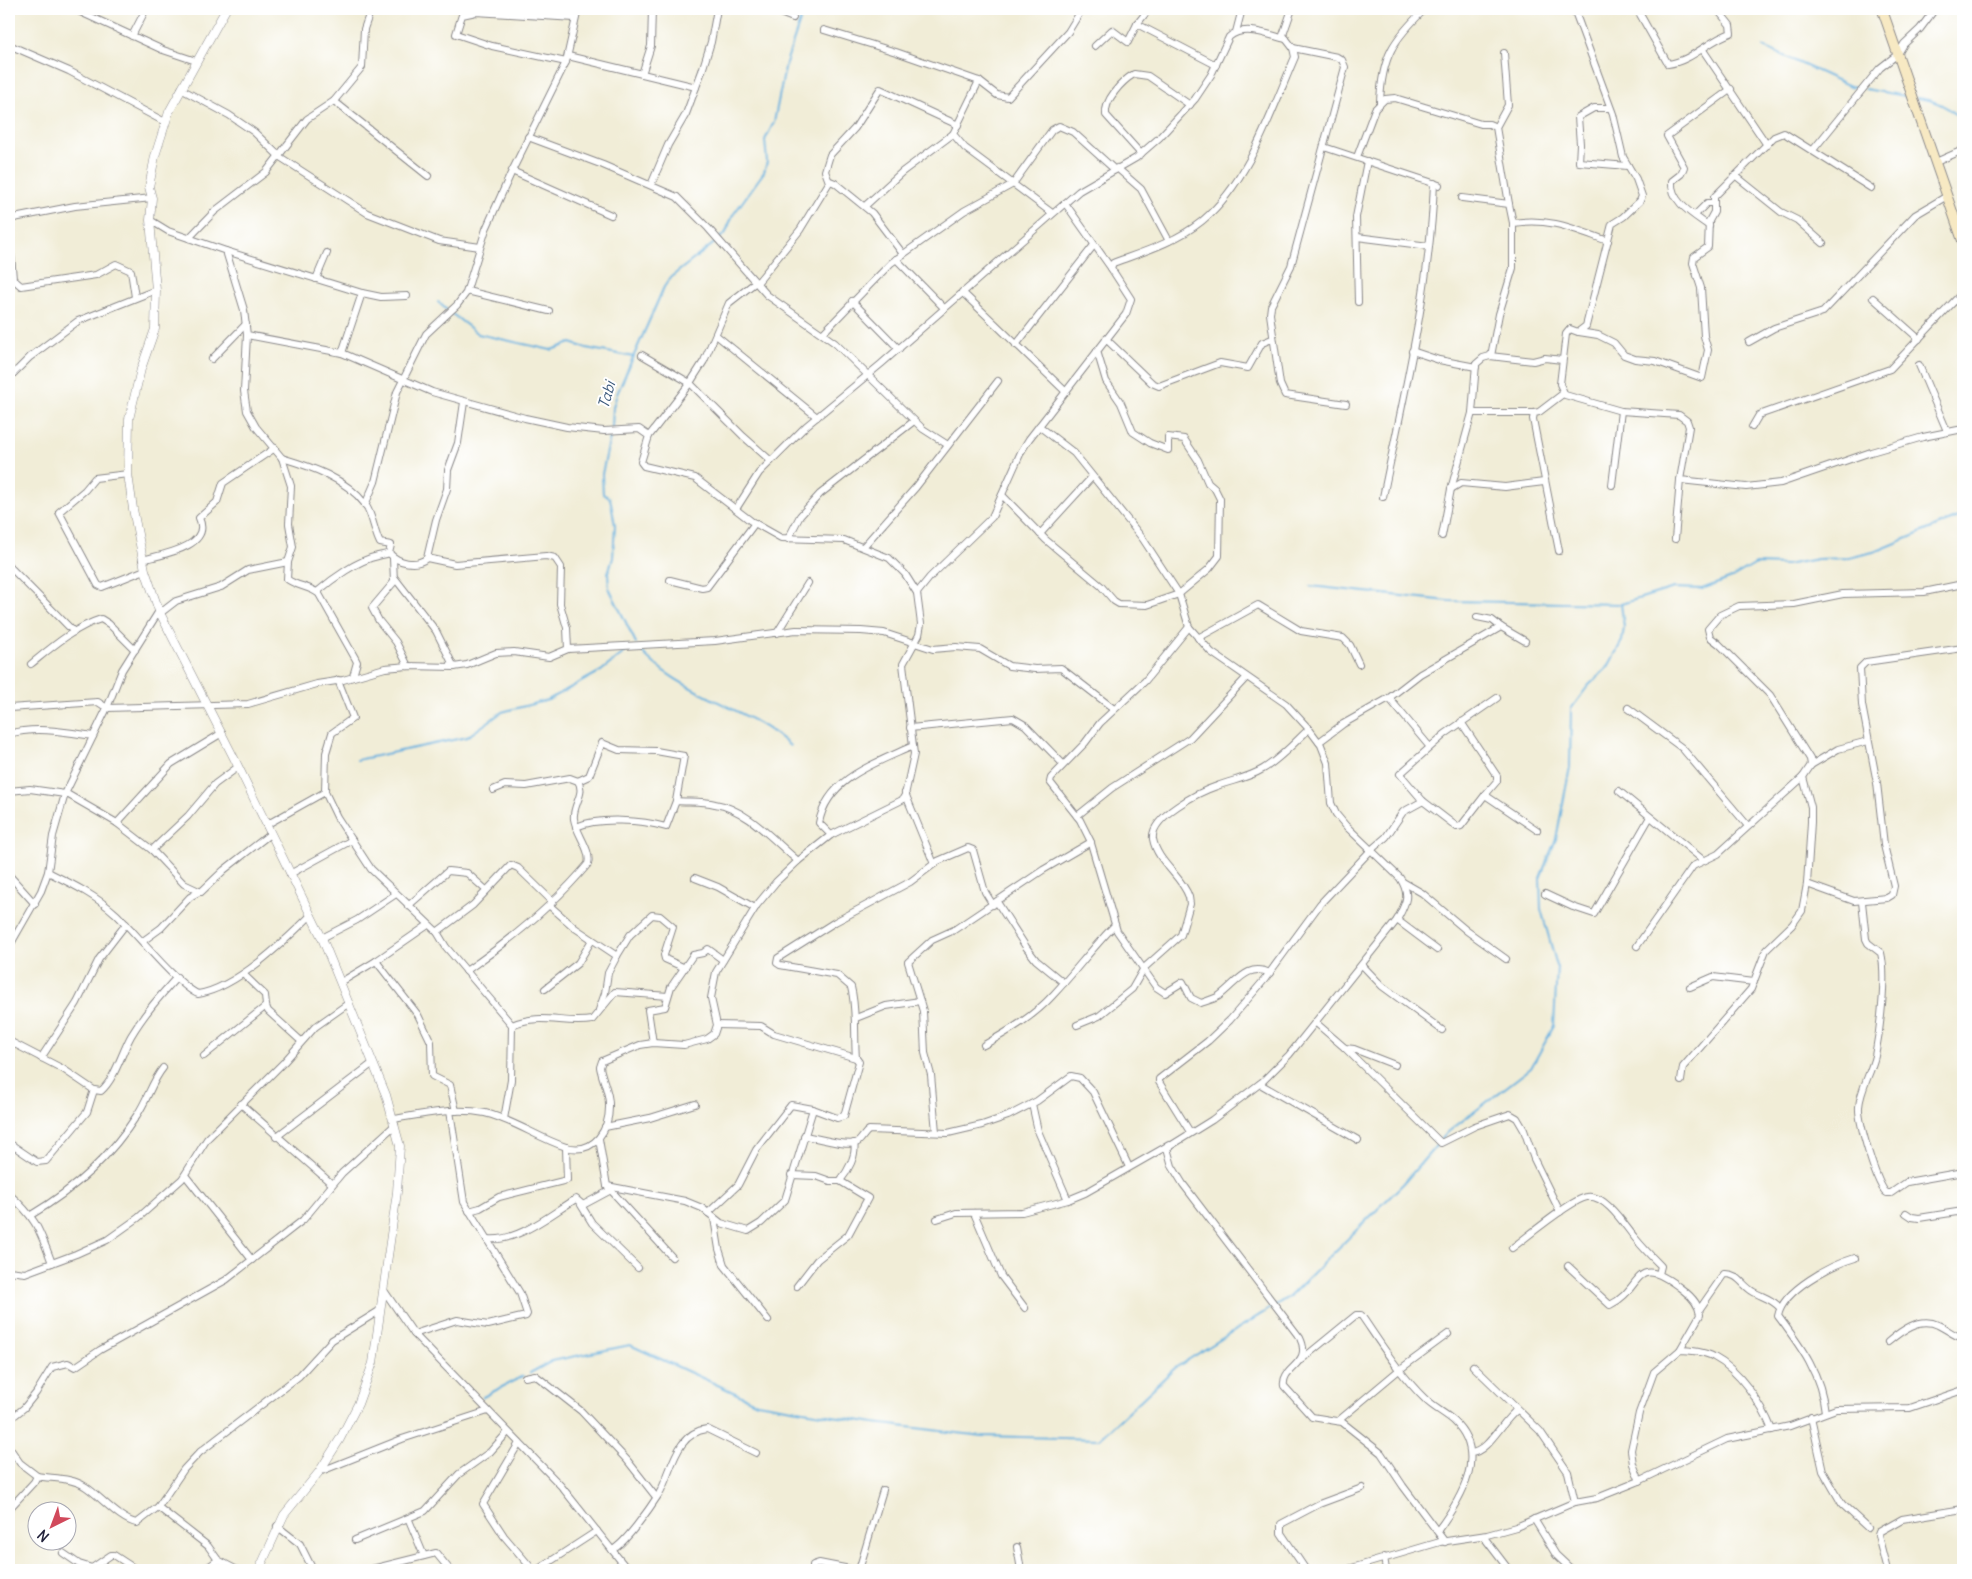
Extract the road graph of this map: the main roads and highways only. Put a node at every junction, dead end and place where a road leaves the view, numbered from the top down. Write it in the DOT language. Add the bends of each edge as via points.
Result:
graph roads {
  1 [pos="1882,9"];
  2 [pos="1963,242"];
  1 -- 2 [label="main road"];
}
